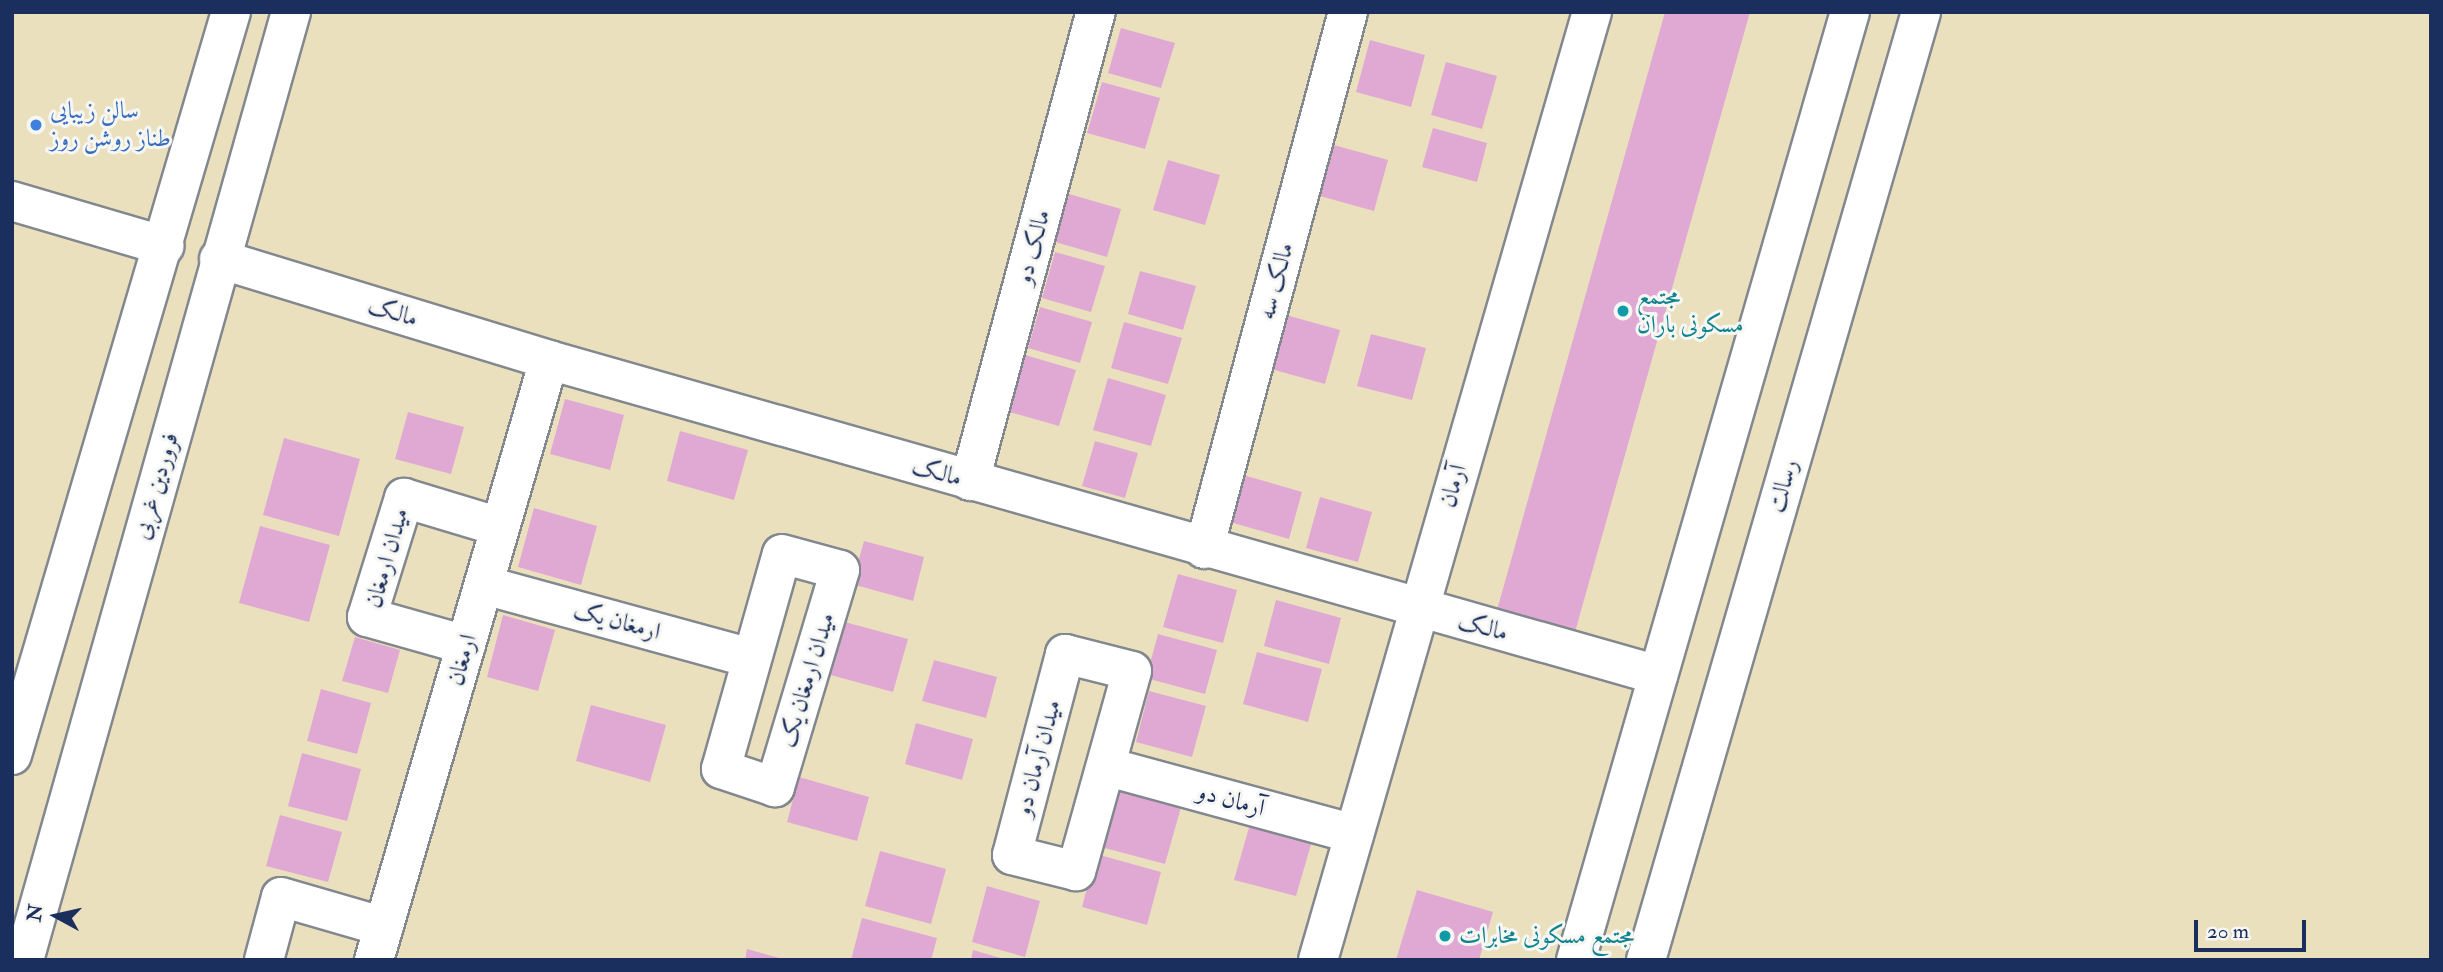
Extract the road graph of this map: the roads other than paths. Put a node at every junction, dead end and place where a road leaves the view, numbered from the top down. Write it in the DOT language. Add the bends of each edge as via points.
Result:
graph roads {
  1 [pos="231,12"];
  2 [pos="291,12"];
  3 [pos="1096,12"];
  4 [pos="1348,12"];
  5 [pos="1592,12"];
  6 [pos="1850,12"];
  7 [pos="1921,12"];
  8 [pos="12,201"];
  9 [pos="165,246"];
  10 [pos="219,259"];
  11 [pos="549,360"];
  12 [pos="970,481"];
  13 [pos="500,527"];
  14 [pos="1204,549"];
  15 [pos="484,585"];
  16 [pos="1418,609"];
  17 [pos="466,645"];
  18 [pos="751,658"];
  19 [pos="1658,675"];
  20 [pos="12,755"];
  21 [pos="1108,767"];
  22 [pos="1354,834"];
  23 [pos="379,943"];
  24 [pos="24,960"];
  25 [pos="264,960"];
  26 [pos="1318,960"];
  27 [pos="1576,960"];
  28 [pos="1646,960"];
  1 -- 9 [label="street"];
  2 -- 10 [label="street, فروردین غربی"];
  3 -- 12 [label="street, مالک دو"];
  4 -- 14 [label="street, مالک سه"];
  5 -- 16 [label="street, آرمان"];
  6 -- 19 [label="street"];
  7 -- 28 [label="street, رسالت"];
  8 -- 9 [label="street"];
  9 -- 20 [label="street"];
  10 -- 11 [label="street, مالک"];
  10 -- 24 [label="street, فروردین غربی"];
  11 -- 12 [label="street, مالک"];
  11 -- 13 [label="street, ارمغان"];
  12 -- 14 [label="street, مالک"];
  13 -- 15 [label="street, ارمغان"];
  13 -- 17 [label="street, میدان ارمغان" via="404,498 367,617"];
  14 -- 16 [label="street, مالک"];
  15 -- 17 [label="street, ارمغان"];
  15 -- 18 [label="street, ارمغان یک"];
  16 -- 19 [label="street, مالک"];
  16 -- 22 [label="street, آرمان"];
  17 -- 23 [label="street, ارمغان"];
  18 -- 18 [label="street, میدان ارمغان یک" via="782,554 840,570 775,787 721,768"];
  19 -- 27 [label="street"];
  21 -- 21 [label="street, میدان آرمان دو" via="1132,671 1065,654 1012,855 1076,871"];
  21 -- 22 [label="street, آرمان دو"];
  22 -- 26 [label="street, آرمان"];
  23 -- 25 [label="street" via="281,897"];
}
